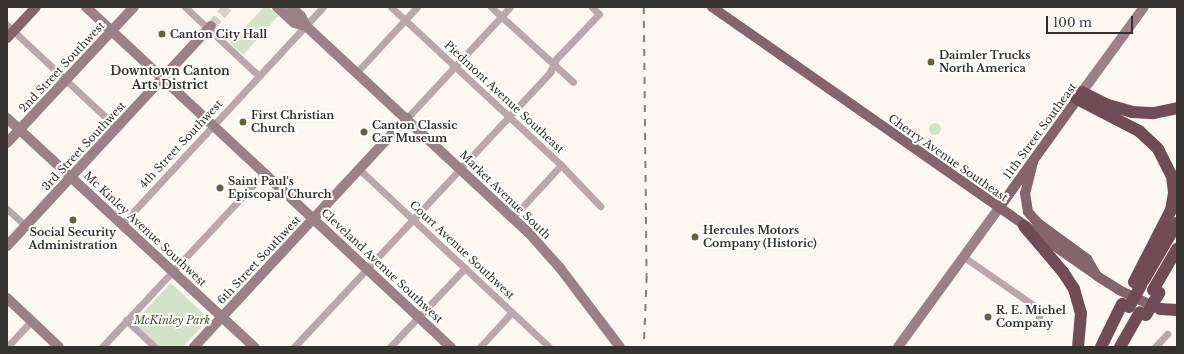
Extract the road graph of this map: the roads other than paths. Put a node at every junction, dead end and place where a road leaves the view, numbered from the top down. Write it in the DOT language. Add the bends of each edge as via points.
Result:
graph roads {
  1 [pos="36,7"];
  2 [pos="86,7"];
  3 [pos="134,7"];
  4 [pos="184,7"];
  5 [pos="291,7"];
  6 [pos="323,7"];
  7 [pos="391,7"];
  8 [pos="417,7"];
  9 [pos="491,7"];
  10 [pos="510,7"];
  11 [pos="592,7"];
  12 [pos="712,7"];
  13 [pos="1144,7"];
  14 [pos="282,9"];
  15 [pos="501,17"];
  16 [pos="405,20"];
  17 [pos="306,26"];
  18 [pos="209,27"];
  19 [pos="112,31"];
  20 [pos="9,32"];
  21 [pos="554,64"];
  22 [pos="455,67"];
  23 [pos="357,72"];
  24 [pos="259,76"];
  25 [pos="162,78"];
  26 [pos="66,80"];
  27 [pos="574,82"];
  28 [pos="1080,96"];
  29 [pos="1177,108"];
  30 [pos="509,117"];
  31 [pos="7,118"];
  32 [pos="407,118"];
  33 [pos="213,125"];
  34 [pos="117,128"];
  35 [pos="20,130"];
  36 [pos="7,143"];
  37 [pos="1032,162"];
  38 [pos="561,165"];
  39 [pos="461,169"];
  40 [pos="360,170"];
  41 [pos="264,173"];
  42 [pos="71,177"];
  43 [pos="600,206"];
  44 [pos="999,208"];
  45 [pos="7,209"];
  46 [pos="513,217"];
  47 [pos="314,219"];
  48 [pos="413,220"];
  49 [pos="1177,223"];
  50 [pos="122,224"];
  51 [pos="26,226"];
  52 [pos="1024,226"];
  53 [pos="7,246"];
  54 [pos="1177,249"];
  55 [pos="964,257"];
  56 [pos="1177,263"];
  57 [pos="465,268"];
  58 [pos="368,269"];
  59 [pos="172,271"];
  60 [pos="1097,276"];
  61 [pos="1138,283"];
  62 [pos="1156,292"];
  63 [pos="7,298"];
  64 [pos="1125,305"];
  65 [pos="1160,309"];
  66 [pos="1177,310"];
  67 [pos="512,312"];
  68 [pos="1143,314"];
  69 [pos="1177,315"];
  70 [pos="419,316"];
  71 [pos="222,317"];
  72 [pos="126,320"];
  73 [pos="31,321"];
  74 [pos="1038,322"];
  75 [pos="1167,334"];
  76 [pos="7,347"];
  77 [pos="59,347"];
  78 [pos="102,347"];
  79 [pos="155,347"];
  80 [pos="194,347"];
  81 [pos="254,347"];
  82 [pos="294,347"];
  83 [pos="390,347"];
  84 [pos="451,347"];
  85 [pos="480,347"];
  86 [pos="549,347"];
  87 [pos="620,347"];
  88 [pos="898,347"];
  89 [pos="1078,347"];
  90 [pos="1101,347"];
  91 [pos="1105,347"];
  92 [pos="1120,347"];
  93 [pos="1127,347"];
  94 [pos="1155,347"];
  1 -- 20 [label="main road"];
  2 -- 19 [label="street, Cleveland Avenue Southwest"];
  3 -- 19 [label="street, 2nd Street Southwest"];
  4 -- 18 [label="street"];
  5 -- 17 [label="street, Market Avenue South" via="301,16"];
  6 -- 17 [label="street, 4th Street Southwest"];
  7 -- 16 [label="street, Piedmont Avenue Southeast"];
  8 -- 16 [label="street"];
  9 -- 15 [label="street"];
  10 -- 15 [label="street"];
  11 -- 21 [label="street" via="599,14"];
  12 -- 44 [label="main road, Cherry Avenue Southeast"];
  13 -- 28 [label="street, 11th Street Southeast"];
  14 -- 17 [label="street, Market Avenue South" via="294,23"];
  15 -- 21 [label="street"];
  15 -- 22 [label="street"];
  16 -- 22 [label="street, Piedmont Avenue Southeast"];
  16 -- 23 [label="street"];
  17 -- 23 [label="street, Market Avenue South"];
  17 -- 24 [label="street, 4th Street Southwest"];
  18 -- 24 [label="street"];
  18 -- 25 [label="street, 3rd Street Southwest"];
  19 -- 25 [label="street, Cleveland Avenue Southwest"];
  19 -- 26 [label="street, 2nd Street Southwest"];
  20 -- 26 [label="street"];
  21 -- 27 [label="street"];
  21 -- 30 [label="street" via="550,72"];
  22 -- 30 [label="street, Piedmont Avenue Southeast"];
  22 -- 32 [label="street"];
  23 -- 32 [label="street, Market Avenue South"];
  24 -- 33 [label="street, 4th Street Southwest"];
  25 -- 33 [label="street, Cleveland Avenue Southwest"];
  25 -- 34 [label="street, 3rd Street Southwest"];
  26 -- 34 [label="street"];
  26 -- 35 [label="street, 2nd Street Southwest"];
  28 -- 29 [label="highway" via="1128,112 1154,113"];
  28 -- 37 [label="main road, 11th Street Southeast"];
  28 -- 61 [label="highway" via="1139,131 1160,152 1172,176 1174,193 1171,210"];
  30 -- 38 [label="street, Piedmont Avenue Southeast"];
  30 -- 39 [label="street"];
  31 -- 35 [label="street, Mc Kinley Avenue Southwest"];
  32 -- 39 [label="street, Market Avenue South"];
  32 -- 40 [label="street, 6th Street Southwest"];
  33 -- 41 [label="street, Cleveland Avenue Southwest"];
  33 -- 50 [label="street, 4th Street Southwest"];
  34 -- 42 [label="street, 3rd Street Southwest"];
  35 -- 36 [label="street, 2nd Street Southwest"];
  35 -- 42 [label="street, Mc Kinley Avenue Southwest"];
  37 -- 44 [label="main road, 11th Street Southeast"];
  37 -- 60 [label="main road" via="1025,193 1028,212 1044,228 1087,259"];
  38 -- 43 [label="street, Piedmont Avenue Southeast"];
  38 -- 46 [label="street"];
  39 -- 46 [label="street, Market Avenue South"];
  39 -- 48 [label="street"];
  40 -- 47 [label="street, 6th Street Southwest"];
  40 -- 48 [label="street, Court Avenue Southwest"];
  41 -- 47 [label="street, Cleveland Avenue Southwest"];
  41 -- 59 [label="street"];
  42 -- 50 [label="street, Mc Kinley Avenue Southwest"];
  42 -- 51 [label="street, 3rd Street Southwest"];
  44 -- 52 [label="main road, Cherry Avenue Southeast"];
  44 -- 55 [label="street, 11th Street Southeast"];
  45 -- 51 [label="street"];
  46 -- 87 [label="street, Market Avenue South" via="552,257"];
  47 -- 58 [label="street, Cleveland Avenue Southwest"];
  47 -- 71 [label="street, 6th Street Southwest"];
  48 -- 57 [label="street, Court Avenue Southwest"];
  48 -- 58 [label="street"];
  49 -- 61 [label="highway"];
  50 -- 59 [label="street, Mc Kinley Avenue Southwest"];
  51 -- 53 [label="street, 3rd Street Southwest"];
  52 -- 60 [label="main road, Cherry Avenue Southeast"];
  52 -- 89 [label="highway" via="1064,272 1074,289 1081,312"];
  54 -- 62 [label="highway"];
  55 -- 74 [label="street" via="1036,307 1040,313"];
  55 -- 88 [label="street, 11th Street Southeast"];
  56 -- 62 [label="highway"];
  57 -- 67 [label="street, Court Avenue Southwest"];
  57 -- 70 [label="street"];
  58 -- 70 [label="street, Cleveland Avenue Southwest"];
  58 -- 82 [label="street"];
  59 -- 71 [label="street, Mc Kinley Avenue Southwest"];
  59 -- 72 [label="street"];
  60 -- 65 [label="main road, Cherry Avenue Southeast" via="1119,290"];
  61 -- 64 [label="highway, bridge"];
  62 -- 68 [label="highway"];
  63 -- 73 [label="street"];
  64 -- 90 [label="highway"];
  64 -- 91 [label="highway"];
  65 -- 66 [label="highway"];
  65 -- 69 [label="main road, Cherry Avenue Southeast"];
  67 -- 85 [label="street"];
  67 -- 86 [label="street, Court Avenue Southwest"];
  68 -- 92 [label="highway"];
  68 -- 93 [label="highway"];
  70 -- 83 [label="street"];
  70 -- 84 [label="street, Cleveland Avenue Southwest"];
  71 -- 80 [label="street, 6th Street Southwest"];
  71 -- 81 [label="street, Mc Kinley Avenue Southwest"];
  72 -- 78 [label="street"];
  72 -- 79 [label="street"];
  73 -- 76 [label="street"];
  73 -- 77 [label="street"];
  75 -- 94 [label="street"];
}
